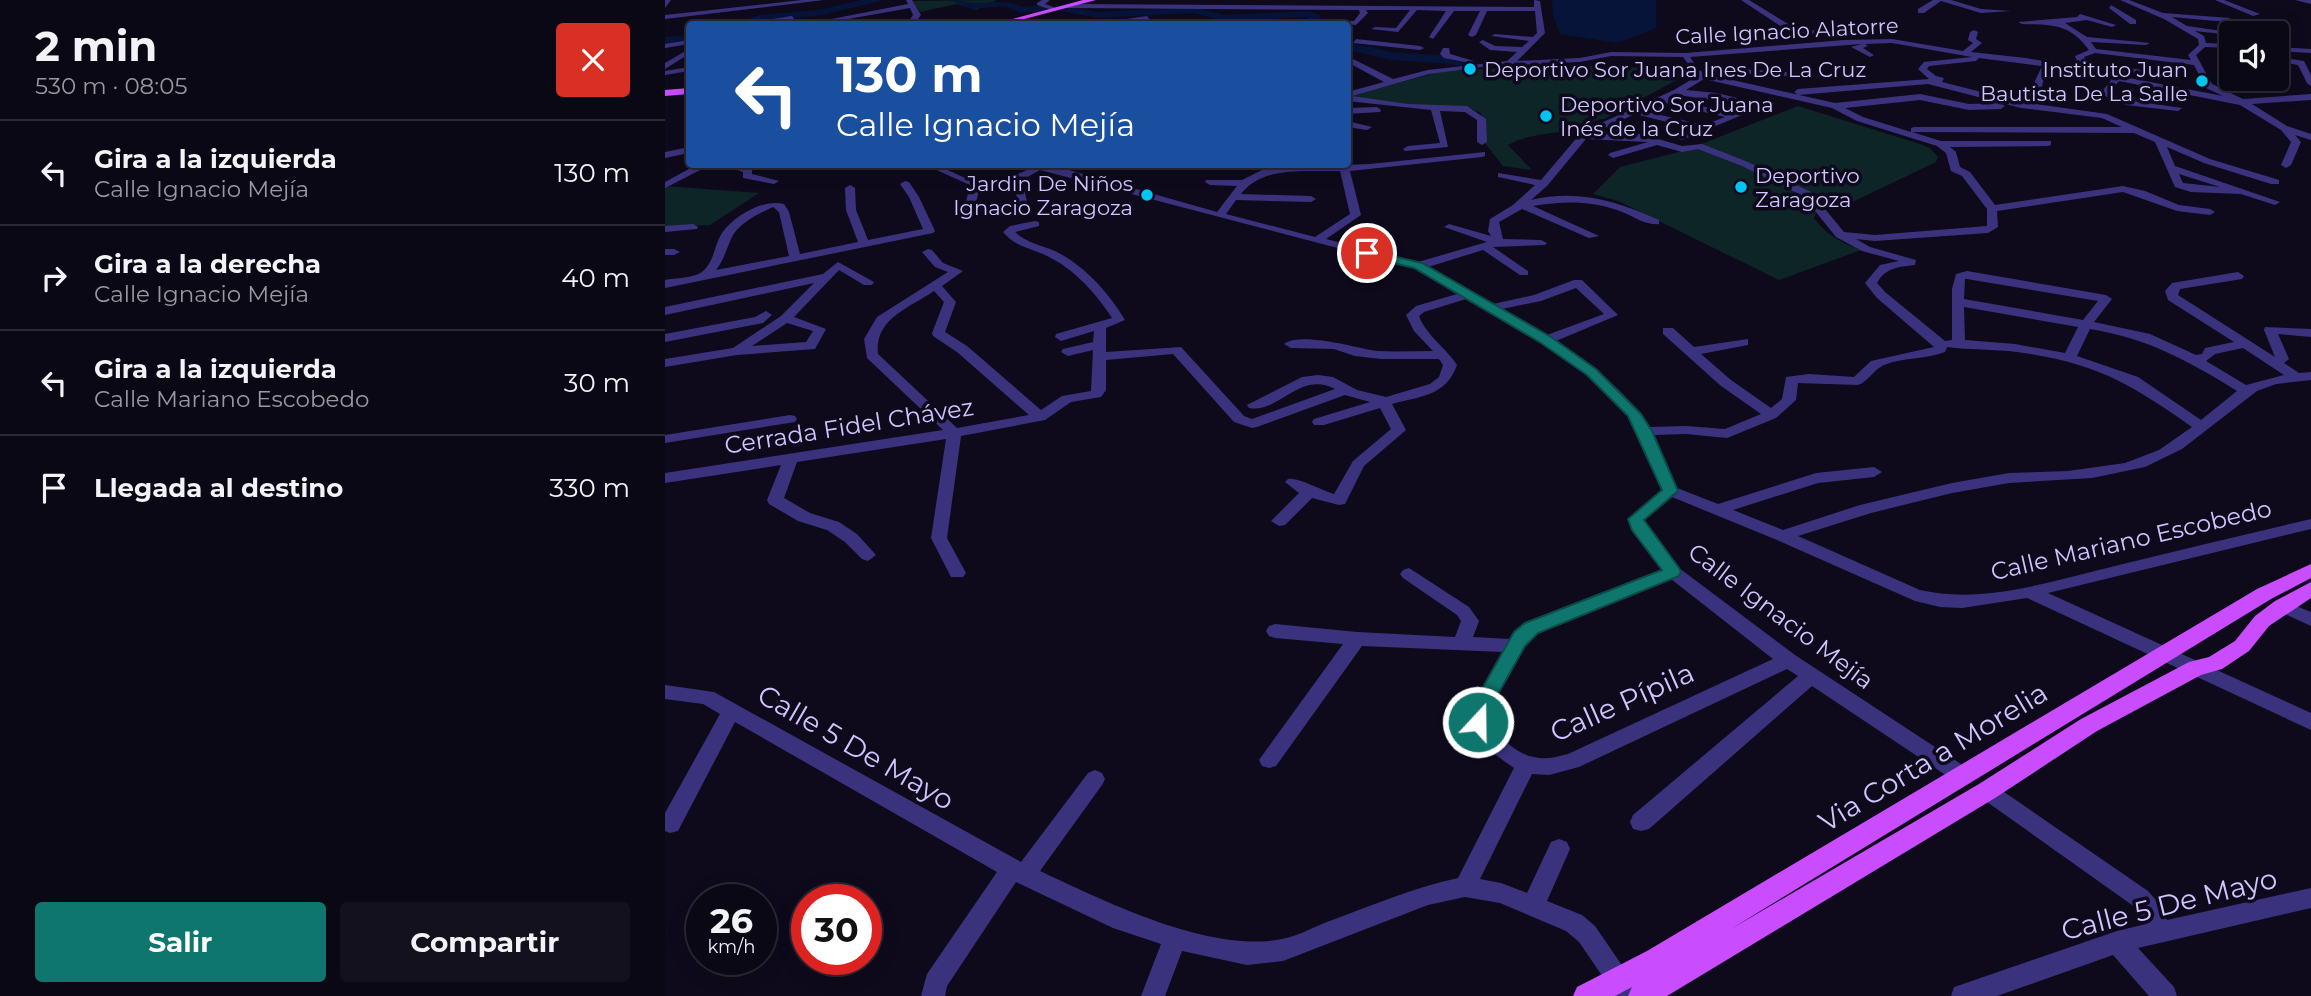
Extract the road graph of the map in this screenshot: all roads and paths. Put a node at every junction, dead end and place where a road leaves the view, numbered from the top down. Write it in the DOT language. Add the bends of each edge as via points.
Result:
graph roads {
  1 [pos="668,0"];
  2 [pos="821,0"];
  3 [pos="1047,0"];
  4 [pos="1093,0"];
  5 [pos="1348,0"];
  6 [pos="1744,0"];
  7 [pos="1938,0"];
  8 [pos="1944,0"];
  9 [pos="1998,0"];
  10 [pos="2123,0"];
  11 [pos="2218,0"];
  12 [pos="2298,0"];
  13 [pos="2311,2"];
  14 [pos="770,3"];
  15 [pos="910,3"];
  16 [pos="1536,5"];
  17 [pos="1966,5"];
  18 [pos="665,6"];
  19 [pos="1068,6"];
  20 [pos="1145,6"];
  21 [pos="1306,6"];
  22 [pos="2133,6"];
  23 [pos="1361,7"];
  24 [pos="1389,8"];
  25 [pos="1415,8"];
  26 [pos="1055,9"];
  27 [pos="1451,9"];
  28 [pos="1484,9"];
  29 [pos="2071,10"];
  30 [pos="1921,11"];
  31 [pos="880,12"];
  32 [pos="1956,12"];
  33 [pos="2052,13"];
  34 [pos="2157,13"];
  35 [pos="2256,13"];
  36 [pos="2041,15"];
  37 [pos="665,17"];
  38 [pos="792,18"];
  39 [pos="1147,18"];
  40 [pos="2089,18"];
  41 [pos="892,20"];
  42 [pos="1392,20"];
  43 [pos="2227,20"];
  44 [pos="773,21"];
  45 [pos="828,21"];
  46 [pos="913,21"];
  47 [pos="1009,21"];
  48 [pos="1118,21"];
  49 [pos="1150,21"];
  50 [pos="1406,21"];
  51 [pos="1805,22"];
  52 [pos="2022,22"];
  53 [pos="2058,22"];
  54 [pos="2133,22"];
  55 [pos="1351,23"];
  56 [pos="686,24"];
  57 [pos="678,25"];
  58 [pos="1785,25"];
  59 [pos="2112,25"];
  60 [pos="2185,28"];
  61 [pos="1374,29"];
  62 [pos="1974,32"];
  63 [pos="2219,32"];
  64 [pos="1472,35"];
  65 [pos="1495,36"];
  66 [pos="1433,37"];
  67 [pos="1535,39"];
  68 [pos="2085,39"];
  69 [pos="1864,41"];
  70 [pos="1892,41"];
  71 [pos="686,42"];
  72 [pos="1483,42"];
  73 [pos="2146,43"];
  74 [pos="2203,45"];
  75 [pos="665,46"];
  76 [pos="2219,46"];
  77 [pos="1420,48"];
  78 [pos="1493,48"];
  79 [pos="1445,50"];
  80 [pos="1524,50"];
  81 [pos="2289,50"];
  82 [pos="2094,51"];
  83 [pos="2311,51"];
  84 [pos="686,53"];
  85 [pos="1965,53"];
  86 [pos="1685,55"];
  87 [pos="1870,55"];
  88 [pos="1980,56"];
  89 [pos="1351,60"];
  90 [pos="1511,62"];
  91 [pos="2289,62"];
  92 [pos="2195,63"];
  93 [pos="1482,65"];
  94 [pos="2046,65"];
  95 [pos="665,66"];
  96 [pos="2084,67"];
  97 [pos="1695,68"];
  98 [pos="686,70"];
  99 [pos="665,73"];
  100 [pos="1802,75"];
  101 [pos="2159,75"];
  102 [pos="1703,76"];
  103 [pos="2117,78"];
  104 [pos="1391,82"];
  105 [pos="2311,83"];
  106 [pos="1959,84"];
  107 [pos="686,91"];
  108 [pos="1677,92"];
  109 [pos="665,93"];
  110 [pos="1785,94"];
  111 [pos="1351,96"];
  112 [pos="2311,97"];
  113 [pos="1351,98"];
  114 [pos="2283,98"];
  115 [pos="1660,99"];
  116 [pos="2036,101"];
  117 [pos="2239,102"];
  118 [pos="2021,105"];
  119 [pos="1835,106"];
  120 [pos="1435,108"];
  121 [pos="2178,108"];
  122 [pos="2311,108"];
  123 [pos="1377,110"];
  124 [pos="1351,111"];
  125 [pos="1633,111"];
  126 [pos="2087,113"];
  127 [pos="1733,116"];
  128 [pos="1351,125"];
  129 [pos="1604,125"];
  130 [pos="1367,127"];
  131 [pos="1704,128"];
  132 [pos="2284,128"];
  133 [pos="1966,130"];
  134 [pos="2137,130"];
  135 [pos="1901,131"];
  136 [pos="2311,136"];
  137 [pos="2159,140"];
  138 [pos="1660,141"];
  139 [pos="1482,142"];
  140 [pos="1682,143"];
  141 [pos="2048,143"];
  142 [pos="1940,144"];
  143 [pos="1408,149"];
  144 [pos="686,151"];
  145 [pos="667,154"];
  146 [pos="1482,154"];
  147 [pos="1613,155"];
  148 [pos="686,157"];
  149 [pos="2286,165"];
  150 [pos="1351,167"];
  151 [pos="699,168"];
  152 [pos="741,168"];
  153 [pos="937,168"];
  154 [pos="1032,168"];
  155 [pos="1047,168"];
  156 [pos="1266,168"];
  157 [pos="1344,168"];
  158 [pos="1502,174"];
  159 [pos="1017,179"];
  160 [pos="774,181"];
  161 [pos="1210,181"];
  162 [pos="2275,182"];
  163 [pos="1244,183"];
  164 [pos="905,184"];
  165 [pos="975,184"];
  166 [pos="1543,184"];
  167 [pos="666,185"];
  168 [pos="850,188"];
  169 [pos="1233,197"];
  170 [pos="1311,199"];
  171 [pos="2275,202"];
  172 [pos="1520,206"];
  173 [pos="1992,209"];
  174 [pos="2210,212"];
  175 [pos="1219,216"];
  176 [pos="1655,222"];
  177 [pos="1035,224"];
  178 [pos="693,227"];
  179 [pos="1448,227"];
  180 [pos="665,229"];
  181 [pos="1840,235"];
  182 [pos="1593,236"];
  183 [pos="1317,241"];
  184 [pos="1499,242"];
  185 [pos="863,243"];
  186 [pos="1541,243"];
  187 [pos="1484,246"];
  188 [pos="928,252"];
  189 [pos="795,258"];
  190 [pos="1418,266"];
  191 [pos="1524,273"];
  192 [pos="828,276"];
  193 [pos="2238,276"];
  194 [pos="705,277"];
  195 [pos="868,282"];
  196 [pos="665,284"];
  197 [pos="936,286"];
  198 [pos="1468,294"];
  199 [pos="1959,302"];
  200 [pos="1492,308"];
  201 [pos="665,311"];
  202 [pos="766,315"];
  203 [pos="785,320"];
  204 [pos="2086,324"];
  205 [pos="1100,326"];
  206 [pos="1668,331"];
  207 [pos="2311,333"];
  208 [pos="1061,337"];
  209 [pos="665,338"];
  210 [pos="1546,340"];
  211 [pos="1743,342"];
  212 [pos="1291,344"];
  213 [pos="1941,344"];
  214 [pos="1959,344"];
  215 [pos="2246,344"];
  216 [pos="1100,350"];
  217 [pos="737,351"];
  218 [pos="1693,351"];
  219 [pos="1067,352"];
  220 [pos="1445,355"];
  221 [pos="2070,357"];
  222 [pos="2194,359"];
  223 [pos="2274,362"];
  224 [pos="665,363"];
  225 [pos="2303,376"];
  226 [pos="1346,390"];
  227 [pos="2246,391"];
  228 [pos="1279,393"];
  229 [pos="1384,401"];
  230 [pos="1254,405"];
  231 [pos="1301,407"];
  232 [pos="1771,415"];
  233 [pos="1040,417"];
  234 [pos="790,419"];
  235 [pos="1319,422"];
  236 [pos="2203,428"];
  237 [pos="1645,431"];
  238 [pos="954,433"];
  239 [pos="665,439"];
  240 [pos="791,458"];
  241 [pos="1874,472"];
  242 [pos="665,478"];
  243 [pos="1293,482"];
  244 [pos="1670,491"];
  245 [pos="1309,492"];
  246 [pos="1719,509"];
  247 [pos="1279,521"];
  248 [pos="2311,524"];
  249 [pos="1783,536"];
  250 [pos="868,555"];
  251 [pos="2311,570"];
  252 [pos="1673,572"];
  253 [pos="957,573"];
  254 [pos="1409,575"];
  255 [pos="2311,589"];
  256 [pos="2029,592"];
  257 [pos="1962,602"];
  258 [pos="2282,606"];
  259 [pos="2311,620"];
  260 [pos="1275,631"];
  261 [pos="1357,639"];
  262 [pos="1462,644"];
  263 [pos="1515,646"];
  264 [pos="2162,655"];
  265 [pos="1788,660"];
  266 [pos="2196,668"];
  267 [pos="1811,676"];
  268 [pos="665,692"];
  269 [pos="731,710"];
  270 [pos="2311,722"];
  271 [pos="1269,760"];
  272 [pos="1526,765"];
  273 [pos="1963,776"];
  274 [pos="1095,779"];
  275 [pos="1987,791"];
  276 [pos="1641,822"];
  277 [pos="670,824"];
  278 [pos="1559,849"];
  279 [pos="1019,872"];
  280 [pos="1465,887"];
  281 [pos="2311,898"];
  282 [pos="1533,906"];
  283 [pos="2161,933"];
  284 [pos="1175,938"];
  285 [pos="2117,942"];
  286 [pos="1625,987"];
  287 [pos="933,996"];
  288 [pos="1153,996"];
  289 [pos="1587,996"];
  290 [pos="1641,996"];
  291 [pos="1963,996"];
  292 [pos="2165,996"];
  1 -- 18 [label="street"];
  2 -- 14 [label="street"];
  3 -- 26 [label="street" via="1039,4"];
  4 -- 19 [label="main road"];
  5 -- 21 [label="street"];
  6 -- 58 [label="street"];
  7 -- 30 [label="street"];
  8 -- 17 [label="street"];
  9 -- 17 [label="street" via="2007,11 1981,11"];
  10 -- 22 [label="street"];
  11 -- 35 [label="street"];
  12 -- 13 [label="street"];
  14 -- 37 [label="street"];
  15 -- 31 [label="street"];
  15 -- 46 [label="street" via="917,15"];
  16 -- 28 [label="street"];
  16 -- 67 [label="street" via="1541,33"];
  17 -- 32 [label="street"];
  19 -- 20 [label="street"];
  19 -- 26 [label="main road"];
  20 -- 21 [label="street"];
  20 -- 39 [label="street" via="1142,10"];
  21 -- 23 [label="street"];
  22 -- 34 [label="street"];
  22 -- 54 [label="street" via="2111,6"];
  23 -- 24 [label="street"];
  23 -- 55 [label="street" via="1364,13"];
  24 -- 25 [label="street"];
  24 -- 77 [label="street" via="1356,41"];
  25 -- 27 [label="street"];
  25 -- 50 [label="street"];
  26 -- 47 [label="main road"];
  27 -- 28 [label="street"];
  27 -- 66 [label="street"];
  28 -- 64 [label="street"];
  29 -- 40 [label="street"];
  31 -- 41 [label="street"];
  31 -- 45 [label="street"];
  33 -- 36 [label="street"];
  34 -- 43 [label="street"];
  34 -- 60 [label="street"];
  38 -- 44 [label="street"];
  39 -- 48 [label="street"];
  39 -- 49 [label="street"];
  40 -- 53 [label="street"];
  40 -- 59 [label="street"];
  42 -- 50 [label="street"];
  50 -- 61 [label="street" via="1398,30"];
  51 -- 58 [label="street"];
  52 -- 53 [label="street"];
  53 -- 68 [label="street"];
  56 -- 57 [label="street"];
  58 -- 70 [label="street" via="1806,32"];
  60 -- 63 [label="street"];
  60 -- 74 [label="street" via="2201,38"];
  62 -- 85 [label="street" via="1972,40 1978,43"];
  65 -- 67 [label="street"];
  67 -- 80 [label="street"];
  68 -- 73 [label="street"];
  68 -- 82 [label="street"];
  69 -- 70 [label="street, Calle Ignacio Alatorre"];
  69 -- 86 [label="street, Calle Ignacio Alatorre"];
  69 -- 87 [label="street" via="1868,46 1855,47"];
  70 -- 85 [label="street, Calle Ignacio Alatorre"];
  71 -- 75 [label="street"];
  72 -- 78 [label="street"];
  74 -- 76 [label="street"];
  74 -- 92 [label="street" via="2192,55"];
  78 -- 80 [label="street"];
  79 -- 93 [label="street" via="1447,56"];
  80 -- 90 [label="street"];
  81 -- 83 [label="street"];
  82 -- 92 [label="street"];
  82 -- 96 [label="street" via="2079,56"];
  84 -- 95 [label="street"];
  85 -- 88 [label="street, Calle Ignacio Alatorre"];
  86 -- 90 [label="street, Calle Ignacio Alatorre" via="1611,54 1580,60"];
  86 -- 97 [label="street"];
  88 -- 94 [label="street, Calle Ignacio Alatorre"];
  88 -- 106 [label="street" via="1927,64 1922,69 1933,78"];
  89 -- 104 [label="street"];
  90 -- 93 [label="street, Calle Ignacio Alatorre"];
  91 -- 105 [label="street" via="2301,64"];
  92 -- 117 [label="street" via="2209,86"];
  93 -- 104 [label="street, Calle Ignacio Alatorre"];
  94 -- 96 [label="street, Calle Ignacio Alatorre"];
  94 -- 116 [label="street"];
  96 -- 101 [label="street"];
  96 -- 103 [label="street, Calle Ignacio Alatorre"];
  97 -- 100 [label="street"];
  97 -- 102 [label="street"];
  98 -- 99 [label="street"];
  102 -- 108 [label="street"];
  102 -- 110 [label="street"];
  103 -- 117 [label="street, Calle Ignacio Alatorre"];
  103 -- 121 [label="street" via="2104,94 2126,102"];
  104 -- 111 [label="street, Calle Ignacio Alatorre"];
  107 -- 109 [label="main road"];
  108 -- 115 [label="street"];
  108 -- 127 [label="street" via="1762,105"];
  110 -- 118 [label="street" via="1921,81"];
  110 -- 119 [label="street"];
  112 -- 114 [label="street, Calle Ignacio Alatorre"];
  113 -- 120 [label="street"];
  114 -- 117 [label="street, Calle Ignacio Alatorre"];
  114 -- 122 [label="street"];
  115 -- 125 [label="street"];
  115 -- 127 [label="street"];
  117 -- 132 [label="street"];
  118 -- 119 [label="street" via="1969,107 1920,97"];
  118 -- 126 [label="street"];
  119 -- 135 [label="street"];
  120 -- 139 [label="street" via="1467,109 1481,119"];
  120 -- 143 [label="street" via="1445,145"];
  123 -- 124 [label="street"];
  125 -- 129 [label="street"];
  125 -- 131 [label="street"];
  126 -- 133 [label="street" via="1952,116"];
  126 -- 134 [label="street"];
  127 -- 131 [label="street"];
  128 -- 130 [label="street"];
  131 -- 140 [label="street"];
  132 -- 136 [label="street"];
  132 -- 149 [label="street" via="2295,142"];
  133 -- 134 [label="street"];
  133 -- 135 [label="street"];
  134 -- 137 [label="street"];
  135 -- 142 [label="street"];
  137 -- 162 [label="street"];
  137 -- 171 [label="street" via="2176,181 2184,188 2241,191"];
  138 -- 140 [label="street"];
  138 -- 147 [label="street"];
  138 -- 166 [label="street" via="1583,136"];
  140 -- 181 [label="street" via="1791,184 1813,200"];
  141 -- 142 [label="street"];
  142 -- 173 [label="street" via="1951,152 1955,169 1966,174"];
  144 -- 145 [label="street"];
  145 -- 148 [label="street"];
  146 -- 150 [label="street"];
  151 -- 167 [label="street"];
  152 -- 160 [label="street" via="748,170 747,176"];
  153 -- 165 [label="street"];
  154 -- 159 [label="street"];
  155 -- 175 [label="street"];
  156 -- 157 [label="street"];
  156 -- 163 [label="street"];
  157 -- 183 [label="street" via="1356,215"];
  158 -- 166 [label="street"];
  159 -- 165 [label="street"];
  159 -- 165 [label="street" via="1024,204 969,210"];
  161 -- 163 [label="street"];
  163 -- 169 [label="street"];
  164 -- 185 [label="street" via="929,231"];
  166 -- 172 [label="street"];
  168 -- 185 [label="street" via="851,210"];
  169 -- 170 [label="street"];
  169 -- 175 [label="street"];
  172 -- 176 [label="street" via="1553,198 1594,199"];
  172 -- 182 [label="street"];
  172 -- 184 [label="street" via="1494,221"];
  173 -- 174 [label="street" via="2123,189 2177,208"];
  173 -- 181 [label="street" via="1993,227 1987,230 1875,238"];
  175 -- 183 [label="street"];
  177 -- 205 [label="street" via="1009,232 1021,243 1054,255 1087,282 1119,320"];
  178 -- 180 [label="street"];
  179 -- 184 [label="street"];
  181 -- 213 [label="street" via="1866,249 1910,260 1887,264 1871,283"];
  183 -- 190 [label="street"];
  184 -- 186 [label="street"];
  184 -- 187 [label="street"];
  185 -- 189 [label="street"];
  187 -- 190 [label="street"];
  187 -- 191 [label="street"];
  188 -- 197 [label="street" via="939,265 957,271"];
  189 -- 194 [label="street"];
  189 -- 194 [label="street" via="784,212 772,204 743,219 727,234 718,260"];
  190 -- 198 [label="street"];
  192 -- 195 [label="street" via="838,265"];
  192 -- 201 [label="street"];
  192 -- 203 [label="street"];
  193 -- 215 [label="street" via="2171,290 2172,297"];
  194 -- 196 [label="street"];
  197 -- 233 [label="street" via="950,302 938,333"];
  197 -- 238 [label="street" via="881,320 870,339 872,355"];
  198 -- 200 [label="street"];
  198 -- 220 [label="street" via="1412,315"];
  199 -- 204 [label="street"];
  199 -- 204 [label="street" via="1956,283 1967,275 2106,299"];
  199 -- 214 [label="street"];
  200 -- 210 [label="street"];
  200 -- 210 [label="street" via="1579,283 1612,315"];
  202 -- 209 [label="street"];
  203 -- 217 [label="street"];
  203 -- 217 [label="street" via="820,329 810,346"];
  204 -- 221 [label="street"];
  204 -- 222 [label="street" via="2145,337"];
  205 -- 208 [label="street"];
  205 -- 216 [label="street"];
  206 -- 218 [label="street"];
  207 -- 223 [label="street" via="2270,330 2282,359"];
  210 -- 237 [label="street" via="1592,372"];
  211 -- 218 [label="street"];
  212 -- 220 [label="street" via="1335,345 1381,355"];
  213 -- 214 [label="street"];
  213 -- 232 [label="street" via="1930,355 1889,357 1867,368 1858,381 1807,376 1791,380 1789,400"];
  214 -- 221 [label="street" via="1999,345"];
  215 -- 222 [label="street"];
  215 -- 223 [label="street"];
  216 -- 219 [label="street"];
  216 -- 231 [label="street" via="1176,350 1239,419 1252,424"];
  216 -- 233 [label="street, Cerrada Fidel Chávez" via="1096,394 1067,400"];
  217 -- 224 [label="street"];
  218 -- 232 [label="street" via="1726,383"];
  220 -- 229 [label="street" via="1450,365 1445,379 1435,387"];
  221 -- 236 [label="street" via="2124,376"];
  222 -- 227 [label="street"];
  223 -- 225 [label="street"];
  225 -- 227 [label="street"];
  226 -- 228 [label="street" via="1318,379"];
  226 -- 229 [label="street"];
  226 -- 231 [label="street"];
  227 -- 236 [label="street"];
  228 -- 230 [label="street"];
  228 -- 231 [label="street"];
  229 -- 235 [label="street"];
  229 -- 245 [label="street" via="1399,430 1358,464 1339,500"];
  232 -- 237 [label="street" via="1727,434"];
  233 -- 238 [label="street, Cerrada Fidel Chávez"];
  234 -- 239 [label="street"];
  236 -- 249 [label="street" via="2150,460 2103,471 2011,478 1930,494 1826,520"];
  237 -- 244 [label="street"];
  238 -- 240 [label="street, Cerrada Fidel Chávez"];
  238 -- 253 [label="street" via="939,538"];
  240 -- 242 [label="street, Cerrada Fidel Chávez"];
  240 -- 250 [label="street" via="775,500 833,526"];
  241 -- 246 [label="street" via="1816,478"];
  243 -- 245 [label="street"];
  244 -- 246 [label="street, Calle Ignacio Mejía"];
  244 -- 252 [label="street, Calle Ignacio Mejía" via="1636,519"];
  245 -- 247 [label="street"];
  246 -- 249 [label="street, Calle Ignacio Mejía"];
  248 -- 256 [label="street, Calle Mariano Escobedo"];
  249 -- 257 [label="street, Calle Ignacio Mejía" via="1915,595"];
  251 -- 264 [label="main road, Via Corta a Morelia"];
  252 -- 263 [label="street" via="1531,628"];
  252 -- 265 [label="street, Calle Ignacio Mejía"];
  254 -- 262 [label="street" via="1463,611 1470,621"];
  255 -- 258 [label="main road"];
  256 -- 257 [label="street, Calle Mariano Escobedo"];
  256 -- 264 [label="street"];
  258 -- 259 [label="street"];
  258 -- 266 [label="main road" via="2262,621 2242,646 2215,664"];
  260 -- 261 [label="street"];
  261 -- 262 [label="street"];
  261 -- 271 [label="street"];
  262 -- 263 [label="street"];
  263 -- 272 [label="street" via="1478,722 1485,734"];
  264 -- 266 [label="street"];
  264 -- 273 [label="main road, Via Corta a Morelia"];
  265 -- 267 [label="street, Calle Ignacio Mejía"];
  265 -- 272 [label="street, Calle Pípila" via="1572,761 1549,767"];
  266 -- 270 [label="street"];
  266 -- 275 [label="main road" via="2089,725"];
  267 -- 273 [label="street, Calle Ignacio Mejía"];
  267 -- 276 [label="street"];
  268 -- 269 [label="street, Calle 5 De Mayo" via="706,697"];
  269 -- 277 [label="street"];
  269 -- 279 [label="street, Calle 5 De Mayo"];
  272 -- 280 [label="street"];
  273 -- 286 [label="main road, Via Corta a Morelia" via="1668,953"];
  274 -- 279 [label="street"];
  275 -- 283 [label="street" via="2140,898"];
  275 -- 290 [label="main road"];
  278 -- 282 [label="street"];
  279 -- 284 [label="street, Calle 5 De Mayo" via="1121,920"];
  279 -- 287 [label="street" via="936,982"];
  280 -- 282 [label="street, Calle 5 De Mayo" via="1501,893"];
  280 -- 284 [label="street, Calle 5 De Mayo" via="1428,895 1283,950 1247,954"];
  281 -- 283 [label="street, Calle 5 De Mayo"];
  282 -- 286 [label="street, Calle 5 De Mayo" via="1574,923 1587,934"];
  283 -- 285 [label="street, Calle 5 De Mayo"];
  284 -- 288 [label="street"];
  285 -- 291 [label="street, Calle 5 De Mayo"];
  285 -- 292 [label="street"];
  286 -- 289 [label="main road, Via Corta a Morelia"];
}
